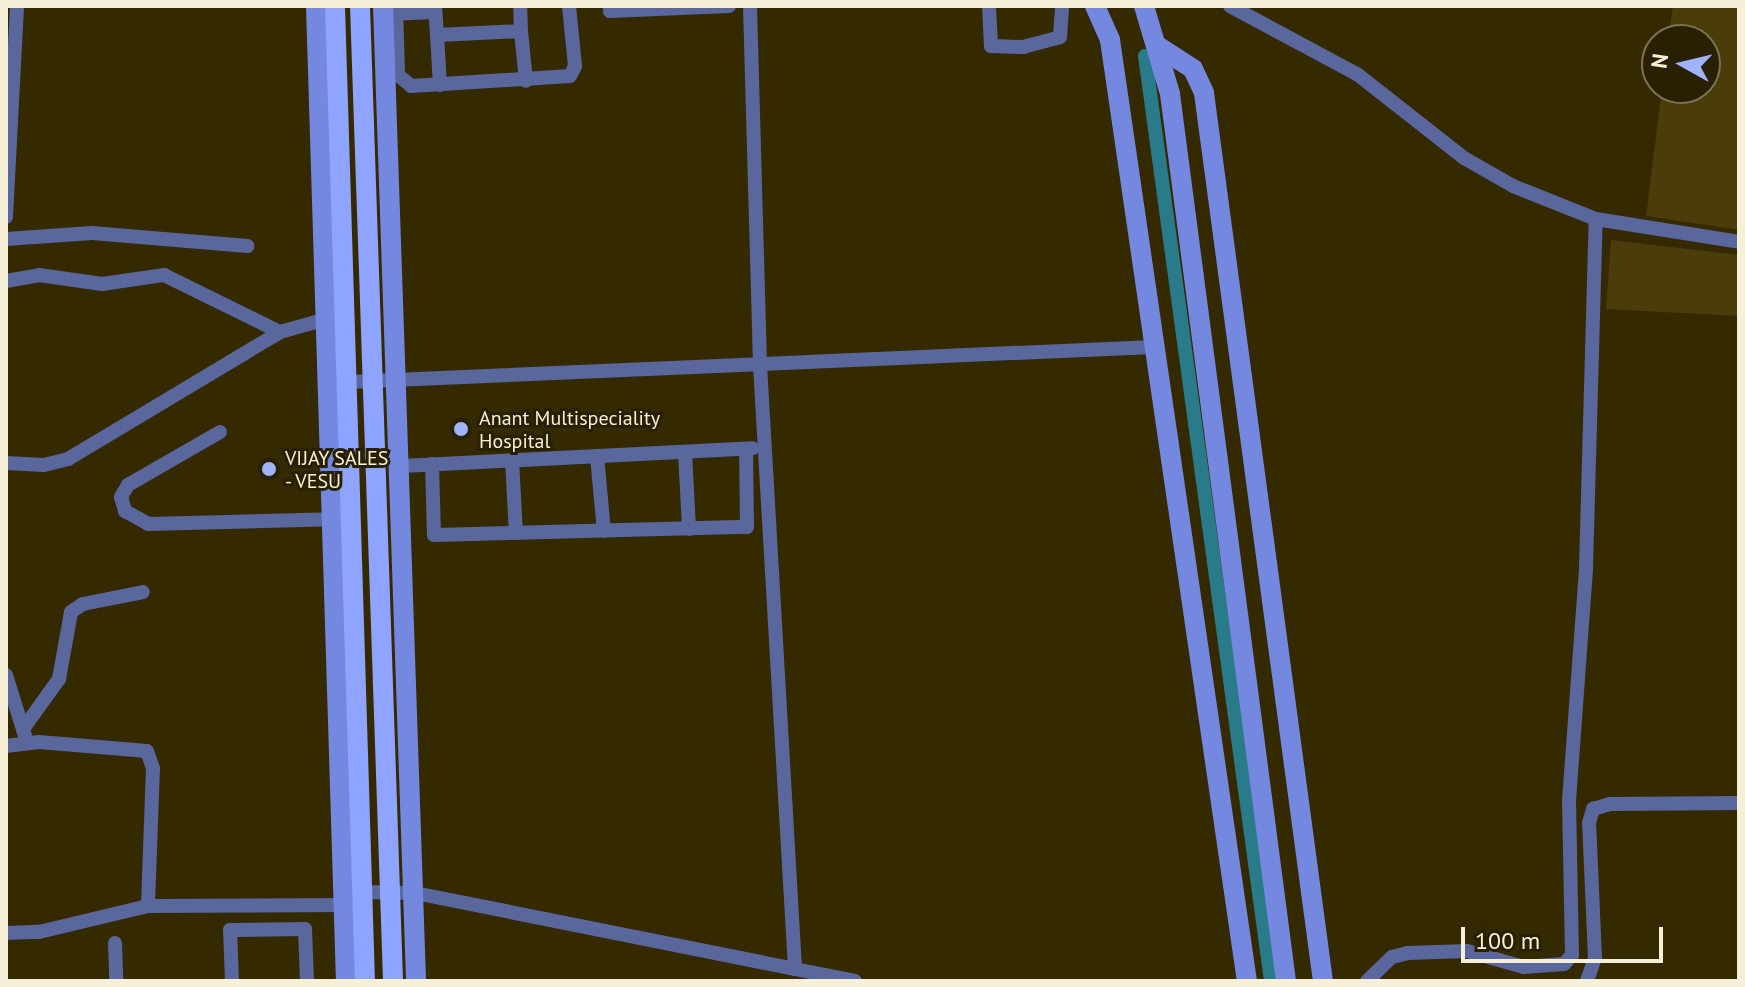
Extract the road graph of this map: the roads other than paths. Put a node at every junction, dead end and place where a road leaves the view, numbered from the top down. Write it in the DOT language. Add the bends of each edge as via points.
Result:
graph roads {
  1 [pos="17,6"];
  2 [pos="316,6"];
  3 [pos="335,6"];
  4 [pos="360,6"];
  5 [pos="520,6"];
  6 [pos="569,6"];
  7 [pos="610,6"];
  8 [pos="729,6"];
  9 [pos="750,6"];
  10 [pos="989,6"];
  11 [pos="1062,6"];
  12 [pos="1095,6"];
  13 [pos="1144,6"];
  14 [pos="1230,6"];
  15 [pos="435,9"];
  16 [pos="390,10"];
  17 [pos="521,31"];
  18 [pos="437,35"];
  19 [pos="1159,47"];
  20 [pos="526,81"];
  21 [pos="440,85"];
  22 [pos="1596,219"];
  23 [pos="7,222"];
  24 [pos="6,239"];
  25 [pos="1739,242"];
  26 [pos="247,246"];
  27 [pos="6,281"];
  28 [pos="336,317"];
  29 [pos="280,332"];
  30 [pos="1154,347"];
  31 [pos="760,365"];
  32 [pos="398,380"];
  33 [pos="374,381"];
  34 [pos="348,382"];
  35 [pos="220,432"];
  36 [pos="765,448"];
  37 [pos="746,449"];
  38 [pos="685,452"];
  39 [pos="597,456"];
  40 [pos="512,460"];
  41 [pos="6,463"];
  42 [pos="432,464"];
  43 [pos="402,466"];
  44 [pos="344,518"];
  45 [pos="689,529"];
  46 [pos="604,531"];
  47 [pos="516,533"];
  48 [pos="143,592"];
  49 [pos="6,675"];
  50 [pos="25,736"];
  51 [pos="6,746"];
  52 [pos="1739,803"];
  53 [pos="390,892"];
  54 [pos="415,893"];
  55 [pos="356,901"];
  56 [pos="148,906"];
  57 [pos="6,933"];
  58 [pos="115,943"];
  59 [pos="795,969"];
  60 [pos="116,981"];
  61 [pos="232,981"];
  62 [pos="307,981"];
  63 [pos="346,981"];
  64 [pos="365,981"];
  65 [pos="393,981"];
  66 [pos="416,981"];
  67 [pos="855,981"];
  68 [pos="1247,981"];
  69 [pos="1286,981"];
  70 [pos="1323,981"];
  71 [pos="1367,981"];
  72 [pos="1587,981"];
  1 -- 23 [label="street"];
  2 -- 28 [label="street"];
  3 -- 28 [label="main road"];
  4 -- 33 [label="main road"];
  5 -- 17 [label="street"];
  6 -- 20 [label="street" via="575,66 570,76"];
  7 -- 8 [label="street" via="610,11"];
  9 -- 31 [label="street"];
  10 -- 11 [label="street" via="991,46 1023,47 1060,37"];
  12 -- 30 [label="street" via="1110,40"];
  13 -- 19 [label="street"];
  14 -- 22 [label="street" via="1357,74 1495,178"];
  15 -- 16 [label="street"];
  15 -- 18 [label="street"];
  16 -- 21 [label="street" via="402,83"];
  16 -- 32 [label="street"];
  17 -- 18 [label="street"];
  17 -- 20 [label="street"];
  18 -- 21 [label="street"];
  19 -- 69 [label="street" via="1170,94"];
  19 -- 70 [label="street" via="1193,69 1204,93"];
  20 -- 21 [label="street"];
  22 -- 25 [label="street"];
  22 -- 71 [label="street" via="1586,567 1569,801 1572,955 1564,964 1524,967 1467,951 1408,953 1392,957"];
  24 -- 26 [label="street" via="92,233"];
  27 -- 29 [label="street" via="39,275 102,284 164,275"];
  28 -- 29 [label="street"];
  28 -- 34 [label="main road"];
  28 -- 44 [label="street"];
  29 -- 41 [label="street" via="77,455 44,465"];
  30 -- 31 [label="street"];
  30 -- 68 [label="street"];
  31 -- 32 [label="street"];
  31 -- 36 [label="street"];
  32 -- 33 [label="street"];
  32 -- 43 [label="street"];
  33 -- 34 [label="street"];
  33 -- 53 [label="main road"];
  34 -- 44 [label="main road"];
  35 -- 44 [label="street" via="128,485 121,497 125,511 148,524"];
  36 -- 37 [label="street"];
  36 -- 59 [label="street"];
  37 -- 38 [label="street"];
  37 -- 45 [label="street" via="747,527"];
  38 -- 39 [label="street"];
  38 -- 45 [label="street"];
  39 -- 40 [label="street"];
  39 -- 46 [label="street"];
  40 -- 42 [label="street"];
  40 -- 47 [label="street"];
  42 -- 43 [label="street"];
  42 -- 47 [label="street" via="434,535"];
  43 -- 54 [label="street"];
  44 -- 55 [label="main road"];
  45 -- 46 [label="street"];
  46 -- 47 [label="street"];
  48 -- 50 [label="street" via="92,602 71,612 59,679"];
  49 -- 50 [label="street"];
  50 -- 51 [label="street"];
  50 -- 56 [label="street" via="147,751 153,768"];
  52 -- 72 [label="street" via="1610,804 1593,809 1589,823 1595,958"];
  53 -- 54 [label="street"];
  53 -- 55 [label="street"];
  53 -- 65 [label="main road"];
  54 -- 59 [label="street"];
  54 -- 66 [label="street"];
  55 -- 56 [label="street"];
  55 -- 63 [label="street"];
  55 -- 64 [label="main road"];
  56 -- 57 [label="street" via="39,932"];
  58 -- 60 [label="street"];
  59 -- 67 [label="street"];
  61 -- 62 [label="street" via="230,930 305,929"];
}
